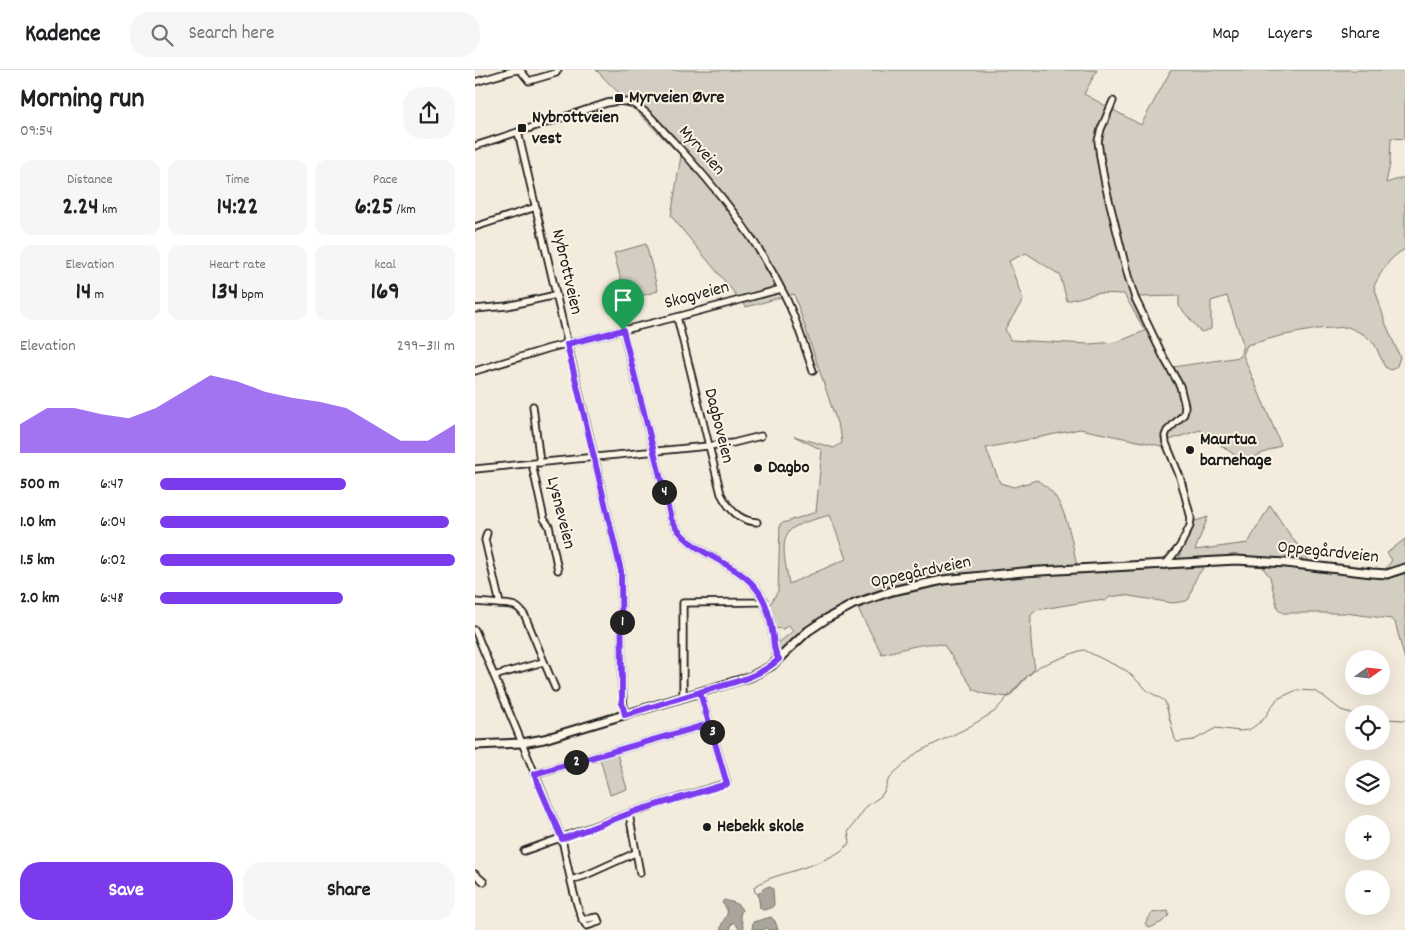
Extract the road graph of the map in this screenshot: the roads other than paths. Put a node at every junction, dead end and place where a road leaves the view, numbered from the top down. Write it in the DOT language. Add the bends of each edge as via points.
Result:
graph roads {
  1 [pos="516,70"];
  2 [pos="558,70"];
  3 [pos="475,80"];
  4 [pos="1113,101"];
  5 [pos="518,132"];
  6 [pos="475,146"];
  7 [pos="536,207"];
  8 [pos="475,227"];
  9 [pos="781,289"];
  10 [pos="556,295"];
  11 [pos="475,309"];
  12 [pos="677,317"];
  13 [pos="623,330"];
  14 [pos="567,344"];
  15 [pos="475,371"];
  16 [pos="813,371"];
  17 [pos="533,406"];
  18 [pos="761,436"];
  19 [pos="708,446"];
  20 [pos="654,451"];
  21 [pos="594,458"];
  22 [pos="540,463"];
  23 [pos="532,464"];
  24 [pos="475,469"];
  25 [pos="757,522"];
  26 [pos="487,533"];
  27 [pos="1165,565"];
  28 [pos="1405,568"];
  29 [pos="558,570"];
  30 [pos="764,600"];
  31 [pos="475,602"];
  32 [pos="500,604"];
  33 [pos="475,630"];
  34 [pos="779,659"];
  35 [pos="543,662"];
  36 [pos="495,676"];
  37 [pos="555,688"];
  38 [pos="700,692"];
  39 [pos="683,698"];
  40 [pos="625,715"];
  41 [pos="709,724"];
  42 [pos="522,743"];
  43 [pos="475,745"];
  44 [pos="534,774"];
  45 [pos="629,814"];
  46 [pos="562,839"];
  47 [pos="524,851"];
  48 [pos="635,853"];
  49 [pos="640,872"];
  50 [pos="475,874"];
  51 [pos="571,880"];
  52 [pos="483,882"];
  53 [pos="582,920"];
  1 -- 2 [label="street" via="529,81"];
  1 -- 3 [label="street"];
  4 -- 27 [label="street" via="1099,141 1105,184 1135,298 1180,386 1185,406 1184,414 1165,436 1180,477 1191,518 1190,526"];
  5 -- 6 [label="street, Myrveien"];
  5 -- 7 [label="street, Nybrottveien"];
  5 -- 9 [label="street, Myrveien" via="612,102 636,106 723,197"];
  7 -- 8 [label="street"];
  7 -- 10 [label="street, Nybrottveien"];
  9 -- 12 [label="street, Skogveien"];
  9 -- 16 [label="street, Myrveien"];
  10 -- 11 [label="street"];
  10 -- 14 [label="street, Nybrottveien"];
  12 -- 13 [label="street, Skogveien"];
  12 -- 19 [label="street, Dagboveien"];
  13 -- 14 [label="street, Skogveien"];
  13 -- 20 [label="street"];
  14 -- 15 [label="street, Skogveien"];
  14 -- 21 [label="street, Nybrottveien"];
  17 -- 22 [label="street, Lysneveien"];
  18 -- 19 [label="street, Lysneveien"];
  19 -- 20 [label="street, Lysneveien"];
  19 -- 25 [label="street, Dagboveien" via="727,505 742,518"];
  20 -- 21 [label="street, Lysneveien"];
  20 -- 30 [label="street" via="670,515 677,529 691,544 746,578"];
  21 -- 22 [label="street, Lysneveien"];
  21 -- 40 [label="street, Nybrottveien" via="622,580 622,703"];
  22 -- 23 [label="street, Lysneveien"];
  23 -- 24 [label="street, Lysneveien"];
  23 -- 29 [label="street, Lysneveien"];
  26 -- 32 [label="street" via="485,540"];
  27 -- 28 [label="main road, Oppegårdveien" via="1211,561 1286,562 1387,574"];
  27 -- 34 [label="main road, Oppegårdveien" via="960,578 892,591 854,604 826,619"];
  30 -- 34 [label="street"];
  30 -- 39 [label="street" via="683,603"];
  31 -- 32 [label="street"];
  32 -- 35 [label="street" via="520,608"];
  33 -- 36 [label="street"];
  34 -- 38 [label="main road, Oppegårdveien" via="754,676"];
  35 -- 36 [label="street"];
  35 -- 37 [label="street"];
  36 -- 42 [label="street"];
  38 -- 39 [label="main road, Oppegårdveien"];
  38 -- 41 [label="street"];
  39 -- 40 [label="main road, Oppegårdveien"];
  40 -- 42 [label="main road, Oppegårdveien"];
  41 -- 44 [label="street"];
  41 -- 45 [label="street" via="727,784"];
  42 -- 43 [label="main road, Oppegårdveien"];
  42 -- 44 [label="street"];
  44 -- 46 [label="street"];
  45 -- 46 [label="street"];
  45 -- 48 [label="street"];
  46 -- 47 [label="street"];
  46 -- 51 [label="street"];
  48 -- 49 [label="street"];
  48 -- 51 [label="street"];
  50 -- 52 [label="street"];
  51 -- 53 [label="street"];
}
